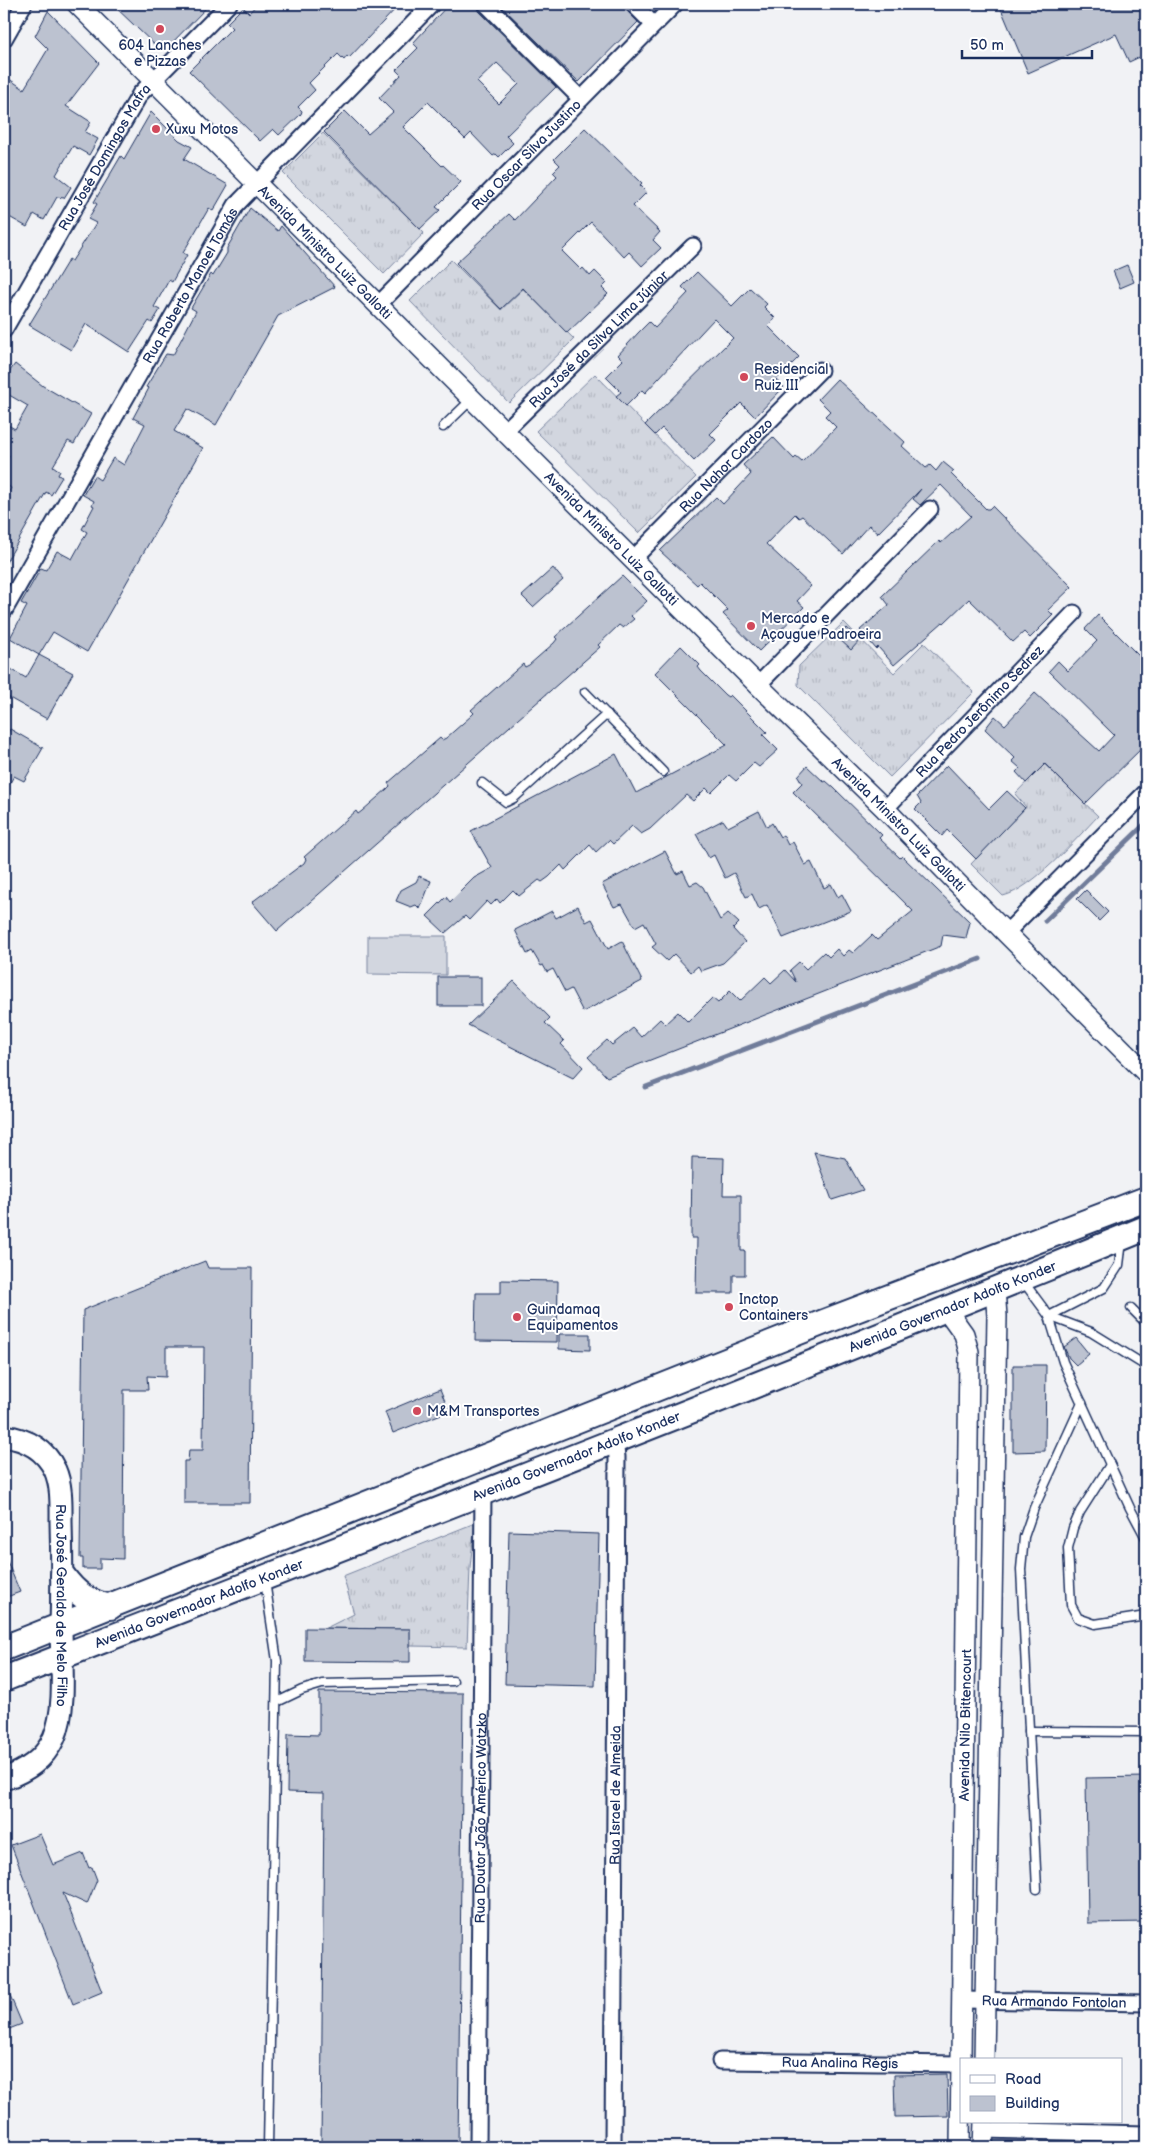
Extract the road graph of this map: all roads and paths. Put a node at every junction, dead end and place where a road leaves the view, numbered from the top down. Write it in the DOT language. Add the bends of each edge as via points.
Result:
graph roads {
  1 [pos="24,4"];
  2 [pos="77,4"];
  3 [pos="229,4"];
  4 [pos="432,4"];
  5 [pos="486,4"];
  6 [pos="633,4"];
  7 [pos="675,4"];
  8 [pos="654,25"];
  9 [pos="4,39"];
  10 [pos="154,81"];
  11 [pos="581,99"];
  12 [pos="256,182"];
  13 [pos="693,246"];
  14 [pos="378,304"];
  15 [pos="4,330"];
  16 [pos="820,370"];
  17 [pos="472,399"];
  18 [pos="443,427"];
  19 [pos="505,432"];
  20 [pos="930,509"];
  21 [pos="633,559"];
  22 [pos="4,610"];
  23 [pos="1074,613"];
  24 [pos="758,685"];
  25 [pos="585,692"];
  26 [pos="607,714"];
  27 [pos="663,772"];
  28 [pos="482,783"];
  29 [pos="1146,792"];
  30 [pos="885,808"];
  31 [pos="1006,933"];
  32 [pos="1146,1073"];
  33 [pos="1146,1199"];
  34 [pos="1146,1228"];
  35 [pos="1123,1237"];
  36 [pos="1022,1279"];
  37 [pos="995,1290"];
  38 [pos="1131,1308"];
  39 [pos="946,1309"];
  40 [pos="1049,1316"];
  41 [pos="1146,1323"];
  42 [pos="1146,1366"];
  43 [pos="1082,1403"];
  44 [pos="4,1436"];
  45 [pos="616,1441"];
  46 [pos="1110,1465"];
  47 [pos="483,1490"];
  48 [pos="1146,1538"];
  49 [pos="63,1576"];
  50 [pos="264,1576"];
  51 [pos="110,1607"];
  52 [pos="1146,1616"];
  53 [pos="61,1626"];
  54 [pos="4,1648"];
  55 [pos="61,1657"];
  56 [pos="4,1679"];
  57 [pos="453,1681"];
  58 [pos="276,1702"];
  59 [pos="1028,1730"];
  60 [pos="1146,1732"];
  61 [pos="4,1780"];
  62 [pos="1037,1889"];
  63 [pos="962,2000"];
  64 [pos="985,2000"];
  65 [pos="1146,2003"];
  66 [pos="961,2058"];
  67 [pos="984,2058"];
  68 [pos="720,2061"];
  69 [pos="960,2064"];
  70 [pos="960,2124"];
  71 [pos="983,2133"];
  72 [pos="1146,2134"];
  73 [pos="268,2147"];
  74 [pos="478,2147"];
  75 [pos="613,2147"];
  76 [pos="960,2147"];
  1 -- 9 [label="street"];
  2 -- 10 [label="street, Avenida Ministro Luiz Gallotti"];
  3 -- 10 [label="street, Rua José Domingos Mafra"];
  4 -- 12 [label="street, Rua Roberto Manoel Tomás"];
  5 -- 11 [label="street"];
  6 -- 8 [label="street"];
  7 -- 8 [label="street, Rua Oscar Silva Justino"];
  8 -- 11 [label="street, Rua Oscar Silva Justino"];
  10 -- 12 [label="street, Avenida Ministro Luiz Gallotti"];
  10 -- 15 [label="street, Rua José Domingos Mafra" via="140,94"];
  11 -- 14 [label="street, Rua Oscar Silva Justino"];
  12 -- 14 [label="street, Avenida Ministro Luiz Gallotti"];
  12 -- 22 [label="street, Rua Roberto Manoel Tomás" via="236,205"];
  13 -- 19 [label="street, Rua José da Silva Lima Júnior"];
  14 -- 17 [label="street, Avenida Ministro Luiz Gallotti"];
  16 -- 21 [label="street, Rua Nahor Cardozo"];
  17 -- 18 [label="lane"];
  17 -- 19 [label="street, Avenida Ministro Luiz Gallotti"];
  19 -- 21 [label="street, Avenida Ministro Luiz Gallotti"];
  20 -- 24 [label="street"];
  21 -- 24 [label="street, Avenida Ministro Luiz Gallotti"];
  23 -- 30 [label="street, Rua Pedro Jerônimo Sedrez"];
  24 -- 30 [label="street, Avenida Ministro Luiz Gallotti"];
  25 -- 26 [label="lane"];
  26 -- 27 [label="lane"];
  26 -- 28 [label="lane" via="514,798 506,802"];
  29 -- 31 [label="street"];
  30 -- 31 [label="street, Avenida Ministro Luiz Gallotti"];
  31 -- 32 [label="street, Avenida Ministro Luiz Gallotti"];
  33 -- 51 [label="main road, Avenida Governador Adolfo Konder" via="797,1332"];
  34 -- 35 [label="main road, Avenida Governador Adolfo Konder"];
  35 -- 36 [label="main road, Avenida Governador Adolfo Konder"];
  35 -- 40 [label="lane" via="1119,1265 1104,1288"];
  36 -- 37 [label="main road, Avenida Governador Adolfo Konder"];
  36 -- 40 [label="lane"];
  37 -- 39 [label="main road, Avenida Governador Adolfo Konder"];
  37 -- 64 [label="street, Avenida Nilo Bittencourt" via="998,1316"];
  38 -- 41 [label="lane"];
  39 -- 45 [label="main road, Avenida Governador Adolfo Konder"];
  39 -- 63 [label="street, Avenida Nilo Bittencourt" via="964,1334 969,1352"];
  40 -- 42 [label="lane" via="1091,1332"];
  40 -- 43 [label="lane" via="1063,1362"];
  43 -- 46 [label="lane"];
  43 -- 59 [label="lane" via="1024,1537 1021,1569"];
  44 -- 49 [label="main road, Rua José Geraldo de Melo Filho" via="33,1444 55,1470 60,1497"];
  45 -- 47 [label="main road, Avenida Governador Adolfo Konder"];
  45 -- 75 [label="street, Rua Israel de Almeida"];
  46 -- 48 [label="lane"];
  46 -- 52 [label="lane" via="1073,1528 1068,1548 1071,1606 1078,1618 1095,1624"];
  47 -- 50 [label="main road, Avenida Governador Adolfo Konder"];
  47 -- 74 [label="street, Rua Doutor João Américo Watzko"];
  49 -- 51 [label="main road" via="80,1596"];
  49 -- 53 [label="main road, Rua José Geraldo de Melo Filho"];
  50 -- 55 [label="main road, Avenida Governador Adolfo Konder"];
  50 -- 58 [label="lane" via="277,1661"];
  51 -- 53 [label="main road, Avenida Governador Adolfo Konder"];
  53 -- 54 [label="main road, Avenida Governador Adolfo Konder"];
  53 -- 55 [label="main road, Rua José Geraldo de Melo Filho"];
  55 -- 56 [label="main road, Avenida Governador Adolfo Konder"];
  55 -- 61 [label="main road, Rua José Geraldo de Melo Filho" via="60,1714 55,1736 47,1752 32,1767"];
  57 -- 58 [label="lane" via="322,1684"];
  58 -- 73 [label="lane"];
  59 -- 60 [label="lane"];
  59 -- 62 [label="lane"];
  63 -- 64 [label="street, Rua Armando Fontolan"];
  63 -- 66 [label="street, Avenida Nilo Bittencourt"];
  64 -- 65 [label="street, Rua Armando Fontolan"];
  64 -- 67 [label="street, Avenida Nilo Bittencourt"];
  68 -- 69 [label="street, Rua Analina Régis"];
  70 -- 76 [label="street, Avenida Nilo Bittencourt"];
  71 -- 72 [label="street"];
}
